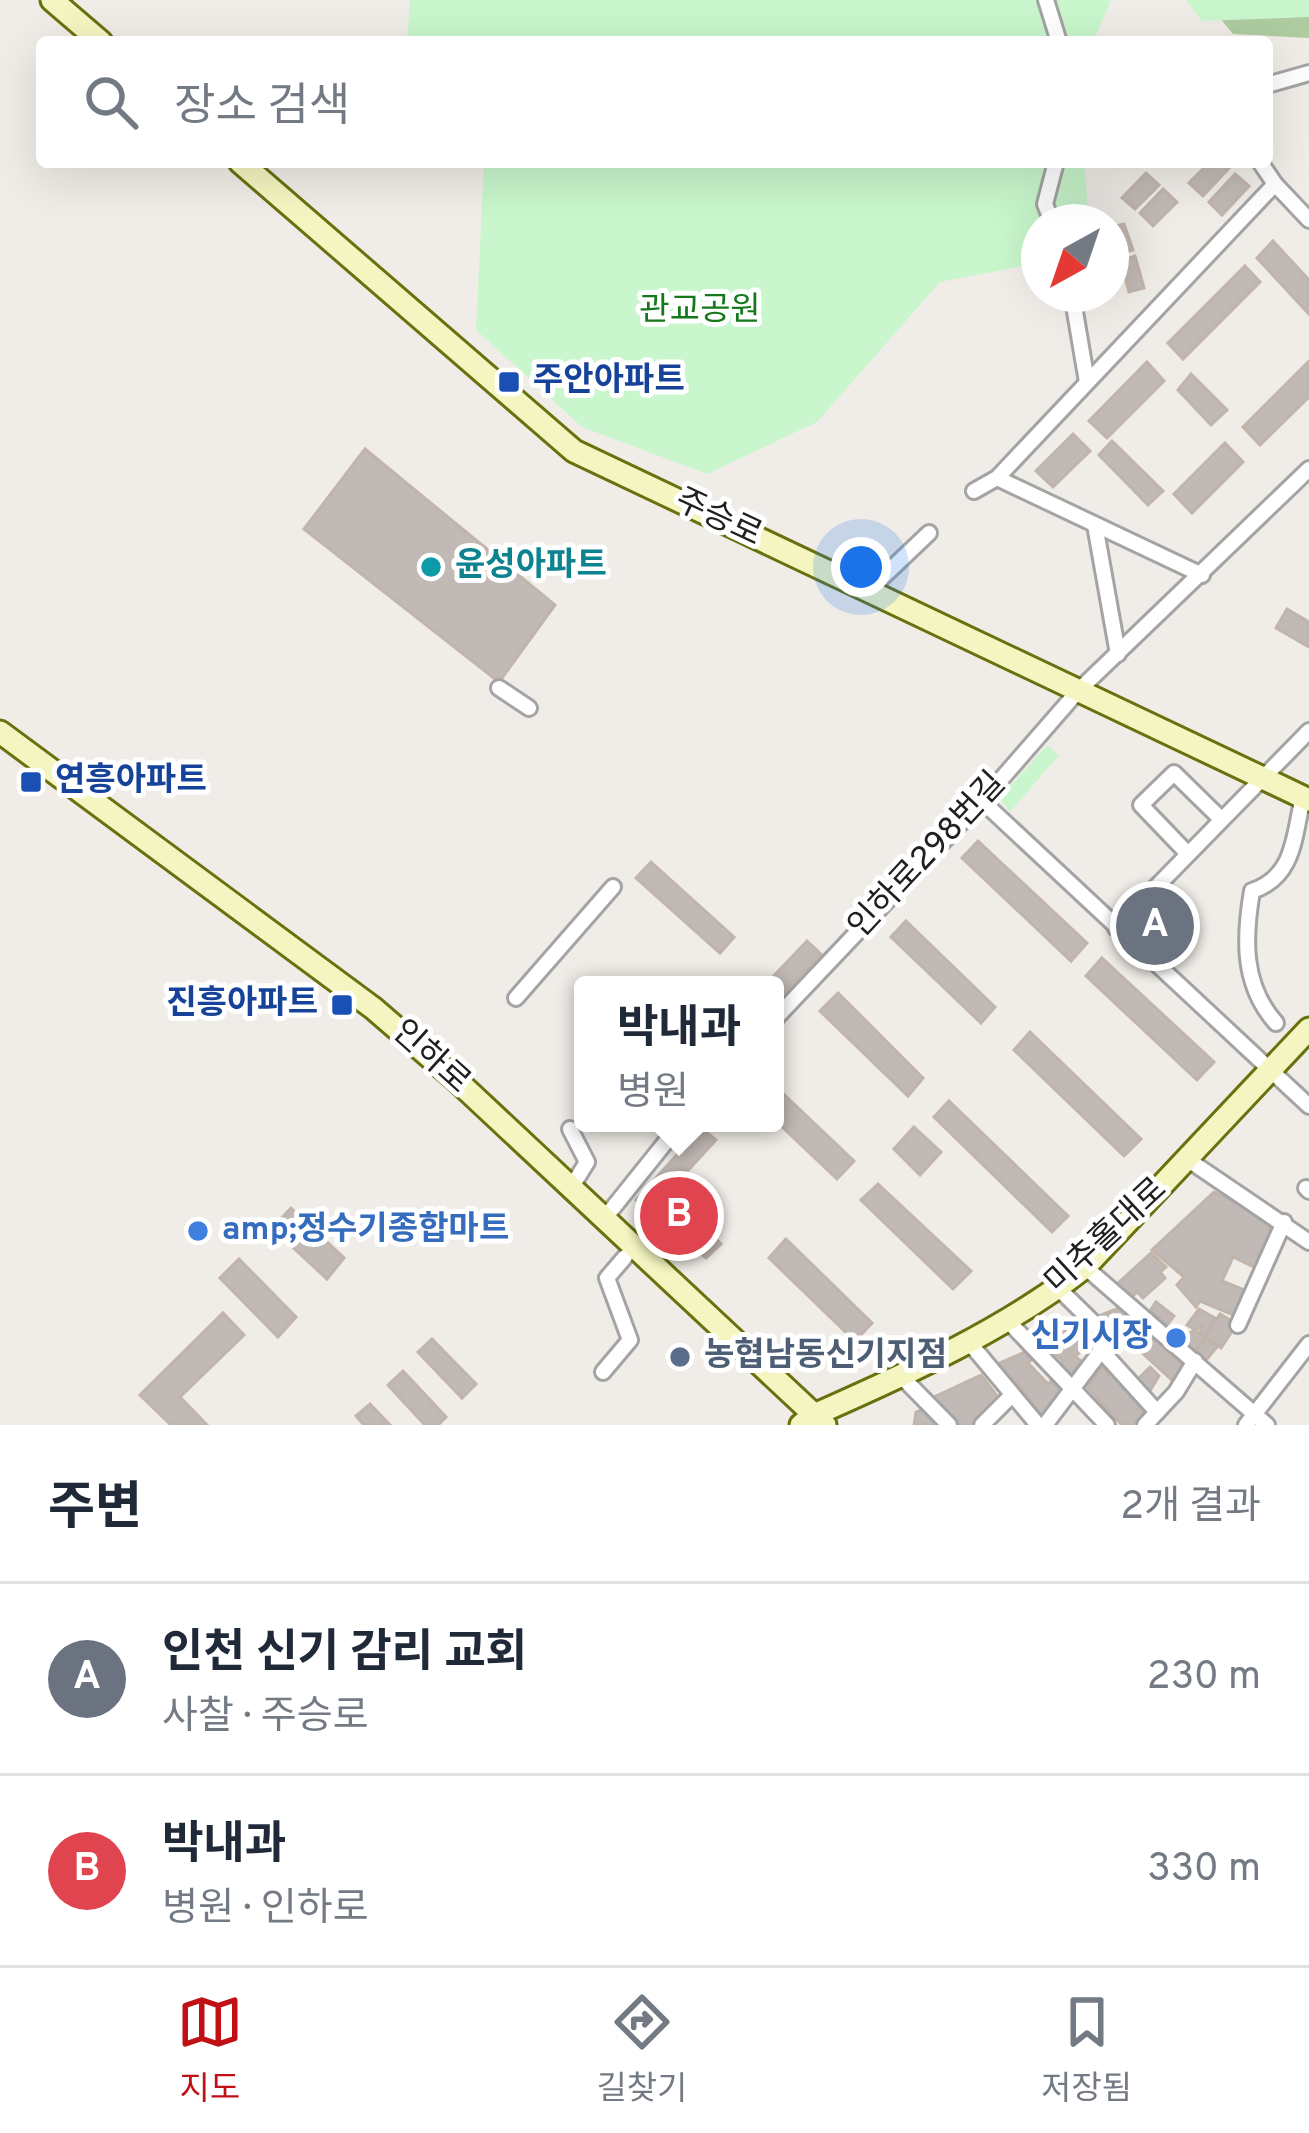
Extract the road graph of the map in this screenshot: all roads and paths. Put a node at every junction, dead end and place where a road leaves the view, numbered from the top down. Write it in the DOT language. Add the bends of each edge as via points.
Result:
graph roads {
  1 [pos="52,0"];
  2 [pos="1046,0"];
  3 [pos="94,36"];
  4 [pos="1057,36"];
  5 [pos="1309,73"];
  6 [pos="1273,83"];
  7 [pos="247,168"];
  8 [pos="1054,168"];
  9 [pos="1264,168"];
  10 [pos="1275,184"];
  11 [pos="1045,204"];
  12 [pos="1309,220"];
  13 [pos="1075,312"];
  14 [pos="1087,382"];
  15 [pos="1309,469"];
  16 [pos="997,478"];
  17 [pos="974,491"];
  18 [pos="1095,525"];
  19 [pos="929,533"];
  20 [pos="1202,575"];
  21 [pos="868,591"];
  22 [pos="1118,654"];
  23 [pos="499,688"];
  24 [pos="1078,691"];
  25 [pos="529,708"];
  26 [pos="1309,731"];
  27 [pos="0,732"];
  28 [pos="1260,778"];
  29 [pos="1306,798"];
  30 [pos="982,801"];
  31 [pos="1221,819"];
  32 [pos="1188,854"];
  33 [pos="614,887"];
  34 [pos="1116,928"];
  35 [pos="516,998"];
  36 [pos="784,1010"];
  37 [pos="1276,1024"];
  38 [pos="1309,1029"];
  39 [pos="1270,1070"];
  40 [pos="1309,1106"];
  41 [pos="570,1129"];
  42 [pos="674,1132"];
  43 [pos="1187,1160"];
  44 [pos="571,1188"];
  45 [pos="604,1219"];
  46 [pos="1284,1222"];
  47 [pos="1309,1242"];
  48 [pos="625,1257"];
  49 [pos="1085,1267"];
  50 [pos="1058,1288"];
  51 [pos="1007,1320"];
  52 [pos="1238,1325"];
  53 [pos="968,1341"];
  54 [pos="1309,1344"];
  55 [pos="1100,1349"];
  56 [pos="1195,1361"];
  57 [pos="603,1372"];
  58 [pos="899,1375"];
  59 [pos="1073,1388"];
  60 [pos="1011,1396"];
  61 [pos="1157,1412"];
  62 [pos="1250,1420"];
  63 [pos="813,1422"];
  64 [pos="949,1425"];
  65 [pos="982,1425"];
  66 [pos="1042,1425"];
  67 [pos="1107,1425"];
  68 [pos="1145,1425"];
  69 [pos="1267,1425"];
  1 -- 3 [label="main road"];
  2 -- 4 [label="street"];
  5 -- 6 [label="street"];
  7 -- 21 [label="main road, 주승로" via="574,451"];
  8 -- 11 [label="street"];
  9 -- 10 [label="street"];
  10 -- 12 [label="street"];
  10 -- 14 [label="street"];
  13 -- 14 [label="street"];
  14 -- 16 [label="street"];
  15 -- 20 [label="street, 인하로298번길"];
  16 -- 17 [label="street"];
  16 -- 18 [label="street"];
  18 -- 20 [label="street"];
  18 -- 22 [label="street"];
  19 -- 21 [label="street"];
  20 -- 22 [label="street, 인하로298번길"];
  21 -- 24 [label="main road, 주승로"];
  22 -- 24 [label="street, 인하로298번길"];
  23 -- 25 [label="street"];
  24 -- 28 [label="main road, 주승로"];
  24 -- 30 [label="street, 인하로298번길"];
  26 -- 28 [label="street"];
  27 -- 44 [label="main road, 인하로" via="373,1008"];
  28 -- 29 [label="main road, 주승로"];
  28 -- 31 [label="street"];
  29 -- 37 [label="street" via="1291,861 1269,886 1252,891 1244,937 1261,1006"];
  30 -- 34 [label="street"];
  30 -- 36 [label="street, 인하로298번길"];
  31 -- 32 [label="street"];
  31 -- 32 [label="street" via="1174,773 1141,805"];
  32 -- 34 [label="street"];
  33 -- 35 [label="street"];
  34 -- 39 [label="street"];
  38 -- 39 [label="main road, 미추홀대로"];
  39 -- 40 [label="street"];
  39 -- 43 [label="main road, 미추홀대로"];
  41 -- 44 [label="street" via="587,1162"];
  42 -- 45 [label="street"];
  43 -- 46 [label="street"];
  43 -- 49 [label="main road, 미추홀대로"];
  44 -- 45 [label="main road, 인하로"];
  45 -- 63 [label="main road, 인하로"];
  46 -- 47 [label="street"];
  46 -- 52 [label="street"];
  48 -- 57 [label="street" via="607,1278 630,1340"];
  49 -- 50 [label="main road, 미추홀대로"];
  49 -- 56 [label="street, 미추홀대로"];
  50 -- 51 [label="main road, 미추홀대로"];
  50 -- 55 [label="street" via="1110,1339"];
  51 -- 53 [label="main road, 미추홀대로"];
  51 -- 59 [label="street"];
  53 -- 58 [label="main road, 미추홀대로"];
  53 -- 60 [label="street"];
  54 -- 62 [label="street"];
  55 -- 59 [label="street"];
  55 -- 61 [label="street"];
  56 -- 61 [label="street"];
  56 -- 62 [label="street, 미추홀대로"];
  58 -- 63 [label="main road, 미추홀대로"];
  58 -- 64 [label="street"];
  59 -- 66 [label="street"];
  59 -- 67 [label="street"];
  60 -- 65 [label="street"];
  60 -- 66 [label="street"];
  61 -- 68 [label="street"];
  62 -- 69 [label="street, 미추홀대로"];
}
